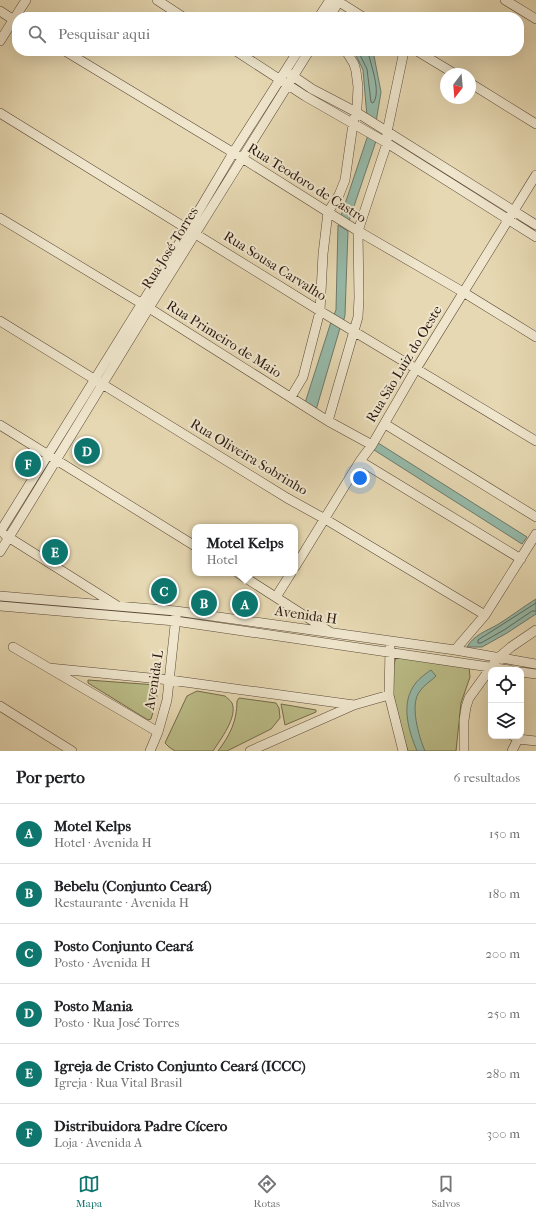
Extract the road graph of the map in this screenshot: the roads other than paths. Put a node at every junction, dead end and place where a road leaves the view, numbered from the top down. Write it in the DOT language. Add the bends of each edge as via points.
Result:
graph roads {
  1 [pos="26,0"];
  2 [pos="157,0"];
  3 [pos="505,0"];
  4 [pos="336,1"];
  5 [pos="0,11"];
  6 [pos="20,12"];
  7 [pos="175,12"];
  8 [pos="324,12"];
  9 [pos="331,12"];
  10 [pos="355,12"];
  11 [pos="12,19"];
  12 [pos="536,19"];
  13 [pos="12,25"];
  14 [pos="0,41"];
  15 [pos="73,56"];
  16 [pos="244,56"];
  17 [pos="295,56"];
  18 [pos="306,56"];
  19 [pos="349,56"];
  20 [pos="403,56"];
  21 [pos="425,56"];
  22 [pos="445,68"];
  23 [pos="286,71"];
  24 [pos="294,77"];
  25 [pos="285,82"];
  26 [pos="476,87"];
  27 [pos="356,112"];
  28 [pos="0,113"];
  29 [pos="353,124"];
  30 [pos="536,124"];
  31 [pos="387,132"];
  32 [pos="387,143"];
  33 [pos="233,153"];
  34 [pos="242,158"];
  35 [pos="536,175"];
  36 [pos="328,212"];
  37 [pos="511,215"];
  38 [pos="0,218"];
  39 [pos="536,225"];
  40 [pos="192,231"];
  41 [pos="358,231"];
  42 [pos="536,237"];
  43 [pos="463,292"];
  44 [pos="145,306"];
  45 [pos="320,311"];
  46 [pos="0,321"];
  47 [pos="355,331"];
  48 [pos="536,337"];
  49 [pos="416,369"];
  50 [pos="99,382"];
  51 [pos="290,398"];
  52 [pos="328,421"];
  53 [pos="384,424"];
  54 [pos="0,425"];
  55 [pos="536,441"];
  56 [pos="372,445"];
  57 [pos="52,457"];
  58 [pos="360,461"];
  59 [pos="536,517"];
  60 [pos="325,518"];
  61 [pos="0,532"];
  62 [pos="536,534"];
  63 [pos="9,538"];
  64 [pos="192,544"];
  65 [pos="0,552"];
  66 [pos="521,559"];
  67 [pos="298,562"];
  68 [pos="243,576"];
  69 [pos="289,576"];
  70 [pos="0,596"];
  71 [pos="276,597"];
  72 [pos="117,605"];
  73 [pos="0,606"];
  74 [pos="176,611"];
  75 [pos="485,615"];
  76 [pos="175,621"];
  77 [pos="536,630"];
  78 [pos="333,633"];
  79 [pos="391,641"];
  80 [pos="13,647"];
  81 [pos="455,650"];
  82 [pos="390,653"];
  83 [pos="498,658"];
  84 [pos="536,664"];
  85 [pos="492,667"];
  86 [pos="49,668"];
  87 [pos="488,672"];
  88 [pos="524,672"];
  89 [pos="536,674"];
  90 [pos="170,680"];
  91 [pos="389,695"];
  92 [pos="354,705"];
  93 [pos="0,706"];
  94 [pos="158,732"];
  95 [pos="515,739"];
  96 [pos="524,739"];
  97 [pos="536,741"];
  98 [pos="153,750"];
  99 [pos="72,751"];
  100 [pos="250,751"];
  101 [pos="403,751"];
  102 [pos="464,751"];
  103 [pos="512,751"];
  1 -- 6 [label="street"];
  2 -- 7 [label="street"];
  3 -- 12 [label="street"];
  4 -- 8 [label="street"];
  4 -- 9 [label="street"];
  4 -- 10 [label="street"];
  5 -- 11 [label="street"];
  13 -- 14 [label="street"];
  15 -- 33 [label="street, Rua Teodoro de Castro"];
  16 -- 25 [label="street"];
  17 -- 23 [label="street, Rua José Torres"];
  18 -- 24 [label="street, Rua José Torres"];
  19 -- 27 [label="street" via="354,64 358,87"];
  20 -- 31 [label="street"];
  21 -- 22 [label="street"];
  23 -- 24 [label="street"];
  23 -- 25 [label="street, Rua José Torres"];
  24 -- 25 [label="street, Rua José Torres"];
  24 -- 27 [label="street"];
  25 -- 29 [label="street"];
  25 -- 33 [label="street, Rua José Torres"];
  25 -- 34 [label="street, Rua José Torres"];
  26 -- 30 [label="street"];
  27 -- 29 [label="street"];
  27 -- 31 [label="street"];
  28 -- 40 [label="street, Rua Sousa Carvalho"];
  29 -- 32 [label="street"];
  29 -- 36 [label="street" via="345,180"];
  31 -- 32 [label="street"];
  31 -- 37 [label="street"];
  32 -- 37 [label="street"];
  32 -- 41 [label="street"];
  33 -- 34 [label="street, Rua Teodoro de Castro"];
  33 -- 40 [label="street, Rua José Torres"];
  34 -- 36 [label="street, Rua Teodoro de Castro"];
  34 -- 40 [label="street, Rua José Torres"];
  35 -- 37 [label="street, Rua São Luiz do Oeste"];
  36 -- 41 [label="street, Rua Teodoro de Castro"];
  36 -- 45 [label="street"];
  37 -- 39 [label="street"];
  37 -- 42 [label="street"];
  37 -- 43 [label="street, Rua São Luiz do Oeste"];
  38 -- 44 [label="street, Rua Primeiro de Maio"];
  40 -- 44 [label="street, Rua José Torres"];
  40 -- 45 [label="street, Rua Sousa Carvalho"];
  41 -- 43 [label="street, Rua Teodoro de Castro"];
  41 -- 47 [label="street" via="359,298"];
  43 -- 48 [label="street, Rua Teodoro de Castro"];
  43 -- 49 [label="street, Rua São Luiz do Oeste"];
  44 -- 50 [label="street, Rua José Torres"];
  44 -- 51 [label="street, Rua Primeiro de Maio"];
  45 -- 47 [label="street, Rua Sousa Carvalho"];
  45 -- 51 [label="street" via="303,377"];
  46 -- 50 [label="street, Rua Oliveira Sobrinho"];
  47 -- 49 [label="street, Rua Sousa Carvalho"];
  47 -- 52 [label="street"];
  49 -- 53 [label="street, Rua São Luiz do Oeste"];
  49 -- 55 [label="street, Rua Sousa Carvalho"];
  50 -- 57 [label="street, Rua José Torres"];
  50 -- 60 [label="street, Rua Oliveira Sobrinho" via="287,498"];
  51 -- 52 [label="street, Rua Primeiro de Maio"];
  52 -- 56 [label="street, Rua Primeiro de Maio"];
  53 -- 56 [label="street, Rua São Luiz do Oeste"];
  53 -- 59 [label="street"];
  54 -- 57 [label="street"];
  56 -- 58 [label="street, Rua São Luiz do Oeste"];
  57 -- 61 [label="street"];
  57 -- 63 [label="street"];
  57 -- 64 [label="street"];
  58 -- 60 [label="street, Rua São Luiz do Oeste"];
  58 -- 66 [label="street"];
  60 -- 67 [label="street, Rua São Luiz do Oeste"];
  60 -- 75 [label="street, Rua Oliveira Sobrinho"];
  61 -- 63 [label="street"];
  62 -- 66 [label="street"];
  63 -- 65 [label="street"];
  63 -- 72 [label="street"];
  66 -- 75 [label="street"];
  68 -- 71 [label="street"];
  69 -- 71 [label="street"];
  70 -- 72 [label="street, Avenida H"];
  71 -- 78 [label="street"];
  72 -- 74 [label="street, Avenida H"];
  73 -- 76 [label="street, Avenida H"];
  74 -- 76 [label="street, Avenida L"];
  74 -- 78 [label="street, Avenida H"];
  75 -- 81 [label="street"];
  76 -- 82 [label="street, Avenida H"];
  76 -- 90 [label="street, Avenida L"];
  77 -- 83 [label="street"];
  78 -- 79 [label="street, Avenida H"];
  79 -- 81 [label="street, Avenida H"];
  79 -- 82 [label="street"];
  80 -- 86 [label="street"];
  81 -- 83 [label="street, Avenida H"];
  82 -- 85 [label="street, Avenida H"];
  82 -- 91 [label="street"];
  83 -- 84 [label="street, Avenida H"];
  83 -- 85 [label="street"];
  86 -- 90 [label="street"];
  86 -- 94 [label="street"];
  87 -- 102 [label="street" via="468,702 464,720"];
  88 -- 89 [label="street"];
  90 -- 92 [label="street"];
  90 -- 94 [label="street, Avenida L"];
  91 -- 92 [label="street"];
  91 -- 101 [label="street"];
  92 -- 100 [label="street"];
  93 -- 99 [label="street"];
  94 -- 98 [label="street, Avenida L"];
  95 -- 103 [label="street"];
  96 -- 97 [label="street"];
}
